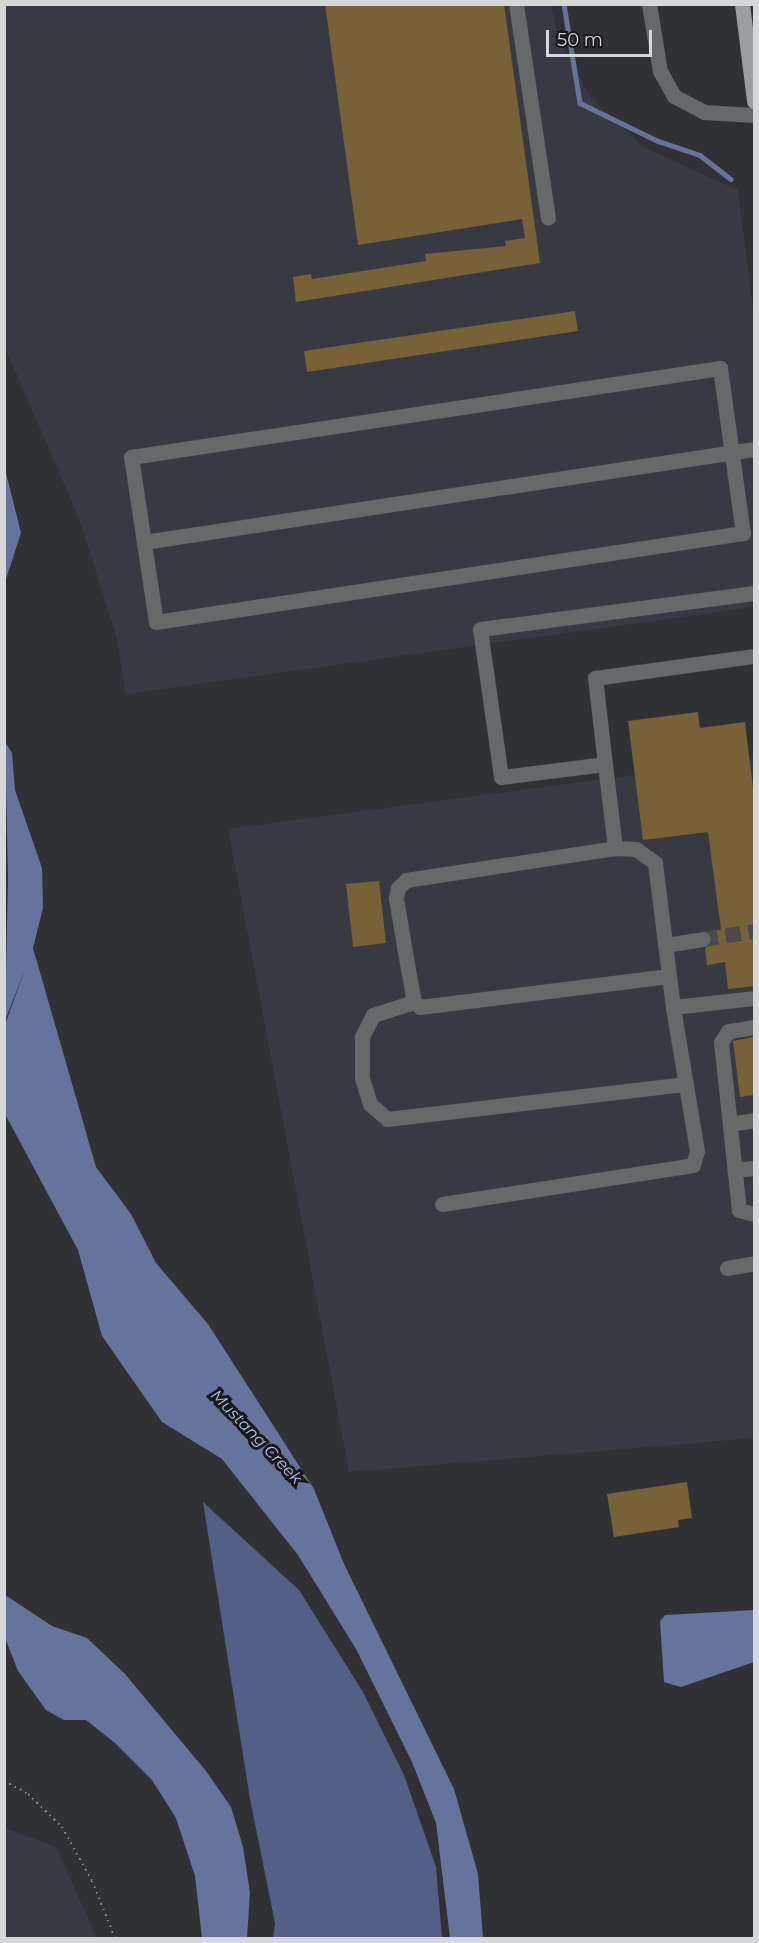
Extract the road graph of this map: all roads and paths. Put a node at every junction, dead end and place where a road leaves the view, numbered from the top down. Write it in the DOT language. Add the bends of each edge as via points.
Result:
graph roads {
  1 [pos="516,4"];
  2 [pos="649,4"];
  3 [pos="742,4"];
  4 [pos="751,45"];
  5 [pos="754,101"];
  6 [pos="754,115"];
  7 [pos="548,218"];
  8 [pos="754,449"];
  9 [pos="732,453"];
  10 [pos="144,542"];
  11 [pos="754,593"];
  12 [pos="754,656"];
  13 [pos="605,764"];
  14 [pos="615,848"];
  15 [pos="703,939"];
  16 [pos="665,945"];
  17 [pos="669,976"];
  18 [pos="754,998"];
  19 [pos="414,1002"];
  20 [pos="673,1007"];
  21 [pos="754,1027"];
  22 [pos="686,1084"];
  23 [pos="754,1120"];
  24 [pos="730,1124"];
  25 [pos="754,1168"];
  26 [pos="735,1170"];
  27 [pos="442,1204"];
  28 [pos="754,1214"];
  29 [pos="754,1263"];
  30 [pos="727,1268"];
  31 [pos="4,1781"];
  32 [pos="115,1938"];
  1 -- 7 [label="lane"];
  2 -- 6 [label="lane" via="660,71 674,96 704,112"];
  3 -- 4 [label="main road"];
  4 -- 5 [label="main road"];
  8 -- 9 [label="lane"];
  9 -- 10 [label="lane"];
  9 -- 10 [label="lane" via="743,533 156,622"];
  9 -- 10 [label="lane" via="720,368 131,457"];
  11 -- 13 [label="lane" via="480,629 501,777"];
  12 -- 13 [label="lane" via="595,678"];
  13 -- 14 [label="lane"];
  14 -- 16 [label="lane" via="636,849 655,863"];
  14 -- 19 [label="lane" via="406,880 396,898"];
  15 -- 16 [label="lane"];
  16 -- 17 [label="lane"];
  17 -- 19 [label="lane" via="433,1007 420,1007"];
  17 -- 20 [label="lane"];
  18 -- 20 [label="lane"];
  19 -- 22 [label="lane" via="373,1014 362,1037 362,1078 370,1104 387,1119"];
  20 -- 22 [label="lane"];
  21 -- 24 [label="lane" via="728,1031 722,1042"];
  22 -- 27 [label="lane" via="698,1151 693,1166"];
  23 -- 24 [label="lane"];
  24 -- 26 [label="lane"];
  25 -- 26 [label="lane"];
  26 -- 28 [label="lane" via="739,1210"];
  29 -- 30 [label="lane"];
  31 -- 32 [label="path" via="28,1794 62,1827 92,1881"];
}
